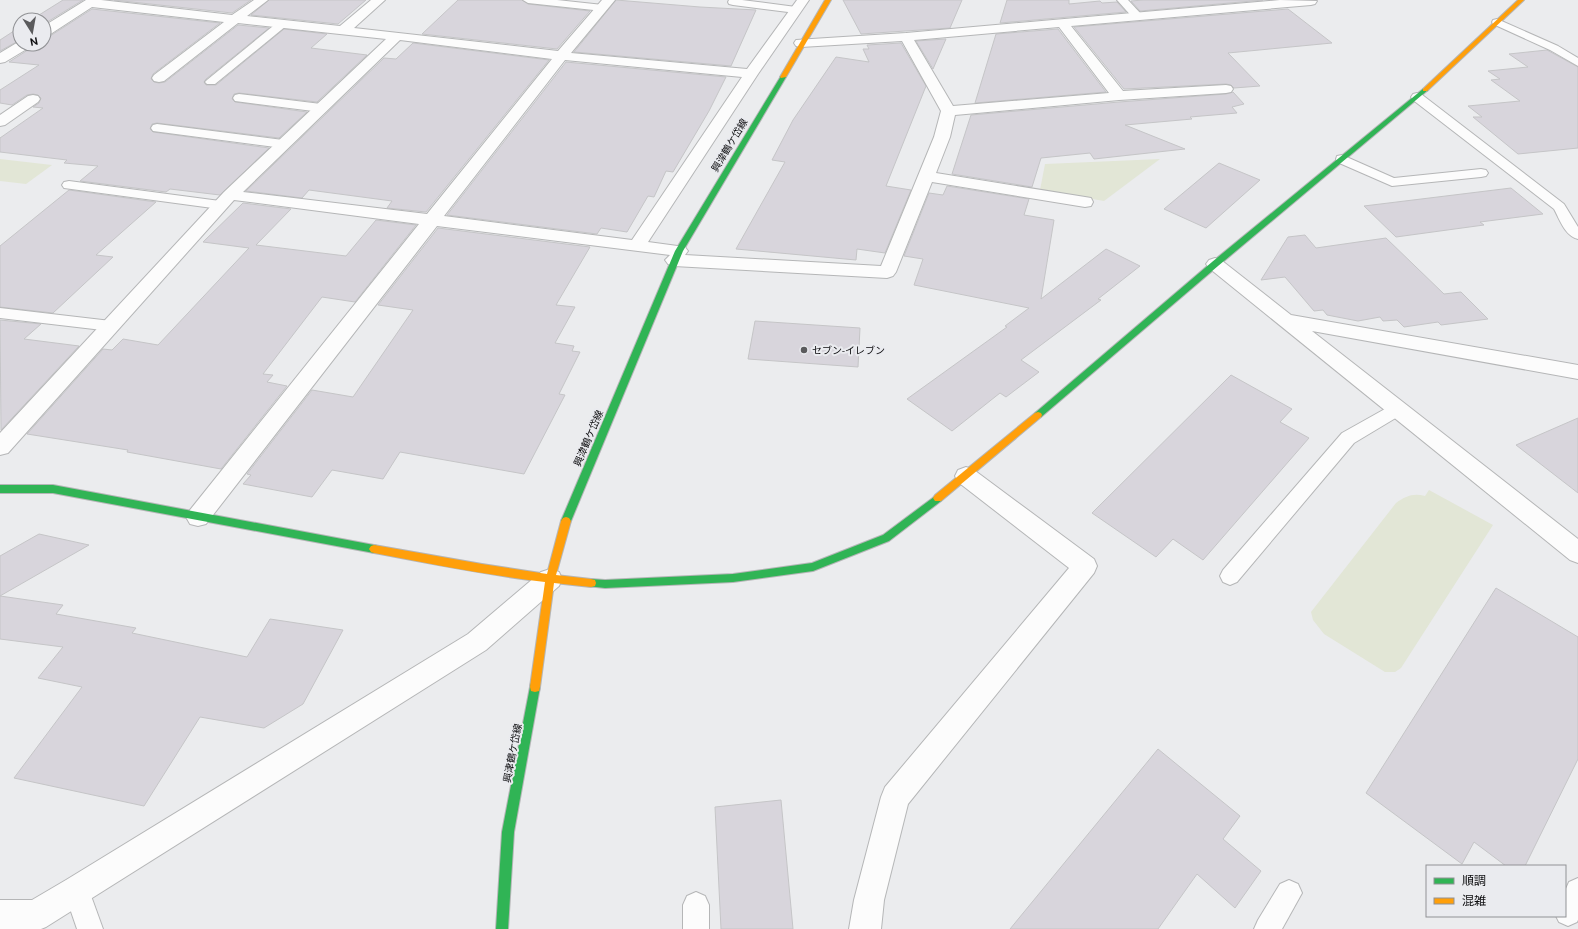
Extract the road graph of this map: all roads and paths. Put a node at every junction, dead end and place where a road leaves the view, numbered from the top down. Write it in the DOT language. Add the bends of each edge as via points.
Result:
graph roads {
  1 [pos="262,0"];
  2 [pos="378,0"];
  3 [pos="528,0"];
  4 [pos="734,0"];
  5 [pos="828,0"];
  6 [pos="1122,0"];
  7 [pos="1186,0"];
  8 [pos="1309,0"];
  9 [pos="1521,0"];
  10 [pos="93,2"];
  11 [pos="606,4"];
  12 [pos="799,5"];
  13 [pos="1199,12"];
  14 [pos="1138,17"];
  15 [pos="235,19"];
  16 [pos="1497,22"];
  17 [pos="282,24"];
  18 [pos="1063,24"];
  19 [pos="52,27"];
  20 [pos="343,30"];
  21 [pos="397,36"];
  22 [pos="906,37"];
  23 [pos="801,43"];
  24 [pos="12,52"];
  25 [pos="561,56"];
  26 [pos="0,59"];
  27 [pos="1578,63"];
  28 [pos="751,74"];
  29 [pos="159,78"];
  30 [pos="211,82"];
  31 [pos="1226,89"];
  32 [pos="1119,96"];
  33 [pos="1417,96"];
  34 [pos="239,98"];
  35 [pos="33,99"];
  36 [pos="321,108"];
  37 [pos="948,111"];
  38 [pos="0,122"];
  39 [pos="157,128"];
  40 [pos="283,144"];
  41 [pos="1342,159"];
  42 [pos="1481,173"];
  43 [pos="927,176"];
  44 [pos="68,185"];
  45 [pos="225,200"];
  46 [pos="1085,202"];
  47 [pos="432,219"];
  48 [pos="1578,235"];
  49 [pos="636,246"];
  50 [pos="676,255"];
  51 [pos="1215,264"];
  52 [pos="0,313"];
  53 [pos="1288,321"];
  54 [pos="111,326"];
  55 [pos="1578,372"];
  56 [pos="1398,409"];
  57 [pos="0,447"];
  58 [pos="966,476"];
  59 [pos="0,488"];
  60 [pos="198,517"];
  61 [pos="1578,553"];
  62 [pos="1230,576"];
  63 [pos="550,579"];
  64 [pos="77,891"];
  65 [pos="1289,893"];
  66 [pos="0,916"];
  67 [pos="90,929"];
  68 [pos="502,929"];
  69 [pos="865,929"];
  70 [pos="1267,929"];
  1 -- 15 [label="street"];
  2 -- 20 [label="street"];
  3 -- 11 [label="lane"];
  4 -- 12 [label="lane" via="733,2"];
  5 -- 23 [label="street, 興津鶴ケ岱線"];
  6 -- 14 [label="lane"];
  7 -- 13 [label="street"];
  8 -- 13 [label="street" via="1311,1"];
  9 -- 16 [label="street"];
  10 -- 15 [label="street"];
  10 -- 19 [label="street"];
  11 -- 25 [label="street"];
  12 -- 28 [label="street"];
  13 -- 14 [label="street"];
  14 -- 18 [label="street"];
  15 -- 17 [label="street"];
  15 -- 29 [label="street"];
  16 -- 27 [label="lane" via="1554,48"];
  16 -- 33 [label="street"];
  17 -- 20 [label="street"];
  17 -- 30 [label="lane"];
  18 -- 22 [label="street"];
  18 -- 32 [label="street"];
  20 -- 21 [label="street"];
  21 -- 25 [label="street"];
  21 -- 36 [label="street"];
  22 -- 23 [label="street"];
  22 -- 37 [label="street"];
  23 -- 50 [label="street, 興津鶴ケ岱線"];
  24 -- 26 [label="street"];
  25 -- 28 [label="street"];
  25 -- 47 [label="street"];
  28 -- 49 [label="street"];
  31 -- 32 [label="street"];
  32 -- 37 [label="street"];
  33 -- 41 [label="street"];
  33 -- 48 [label="lane" via="1559,207 1572,230"];
  34 -- 36 [label="lane"];
  35 -- 38 [label="street"];
  36 -- 40 [label="street"];
  37 -- 43 [label="street" via="942,137"];
  39 -- 40 [label="lane"];
  40 -- 45 [label="street"];
  41 -- 42 [label="lane" via="1392,182"];
  41 -- 51 [label="street"];
  43 -- 46 [label="street"];
  43 -- 50 [label="street" via="887,272"];
  44 -- 45 [label="lane"];
  45 -- 47 [label="street"];
  45 -- 54 [label="street"];
  47 -- 49 [label="street"];
  47 -- 60 [label="street"];
  49 -- 50 [label="street"];
  50 -- 63 [label="street, 興津鶴ケ岱線" via="568,513"];
  51 -- 53 [label="street"];
  51 -- 58 [label="street"];
  52 -- 54 [label="lane"];
  53 -- 55 [label="street"];
  53 -- 56 [label="street"];
  54 -- 57 [label="street"];
  56 -- 61 [label="street"];
  56 -- 62 [label="lane" via="1348,438"];
  58 -- 63 [label="street" via="886,538 813,567 733,578 613,583"];
  58 -- 69 [label="street" via="1085,566 896,797 869,900"];
  59 -- 60 [label="street" via="53,489"];
  60 -- 63 [label="street" via="473,568"];
  63 -- 64 [label="street" via="477,642 459,654"];
  63 -- 68 [label="street, 興津鶴ケ岱線" via="535,690 508,832"];
  64 -- 66 [label="street" via="35,916"];
  64 -- 67 [label="lane"];
  65 -- 70 [label="lane"];
}
